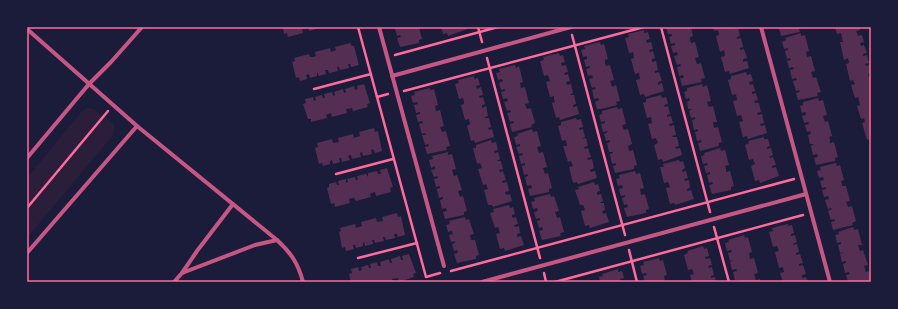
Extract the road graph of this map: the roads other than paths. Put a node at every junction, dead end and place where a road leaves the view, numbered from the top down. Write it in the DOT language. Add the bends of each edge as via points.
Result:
graph roads {
  1 [pos="142,27"];
  2 [pos="379,27"];
  3 [pos="570,27"];
  4 [pos="761,27"];
  5 [pos="27,29"];
  6 [pos="392,76"];
  7 [pos="89,84"];
  8 [pos="137,126"];
  9 [pos="27,158"];
  10 [pos="806,194"];
  11 [pos="233,204"];
  12 [pos="277,240"];
  13 [pos="27,253"];
  14 [pos="444,266"];
  15 [pos="182,273"];
  16 [pos="174,282"];
  17 [pos="303,282"];
  18 [pos="482,282"];
  19 [pos="830,282"];
  1 -- 7 [label="street"];
  2 -- 6 [label="street"];
  3 -- 6 [label="street"];
  4 -- 10 [label="street"];
  5 -- 7 [label="street"];
  6 -- 14 [label="street"];
  7 -- 8 [label="street"];
  7 -- 9 [label="street"];
  8 -- 11 [label="street"];
  8 -- 13 [label="street"];
  10 -- 18 [label="street"];
  10 -- 19 [label="street"];
  11 -- 12 [label="street"];
  11 -- 15 [label="street"];
  12 -- 15 [label="street"];
  12 -- 17 [label="street" via="295,261"];
  15 -- 16 [label="street"];
}
